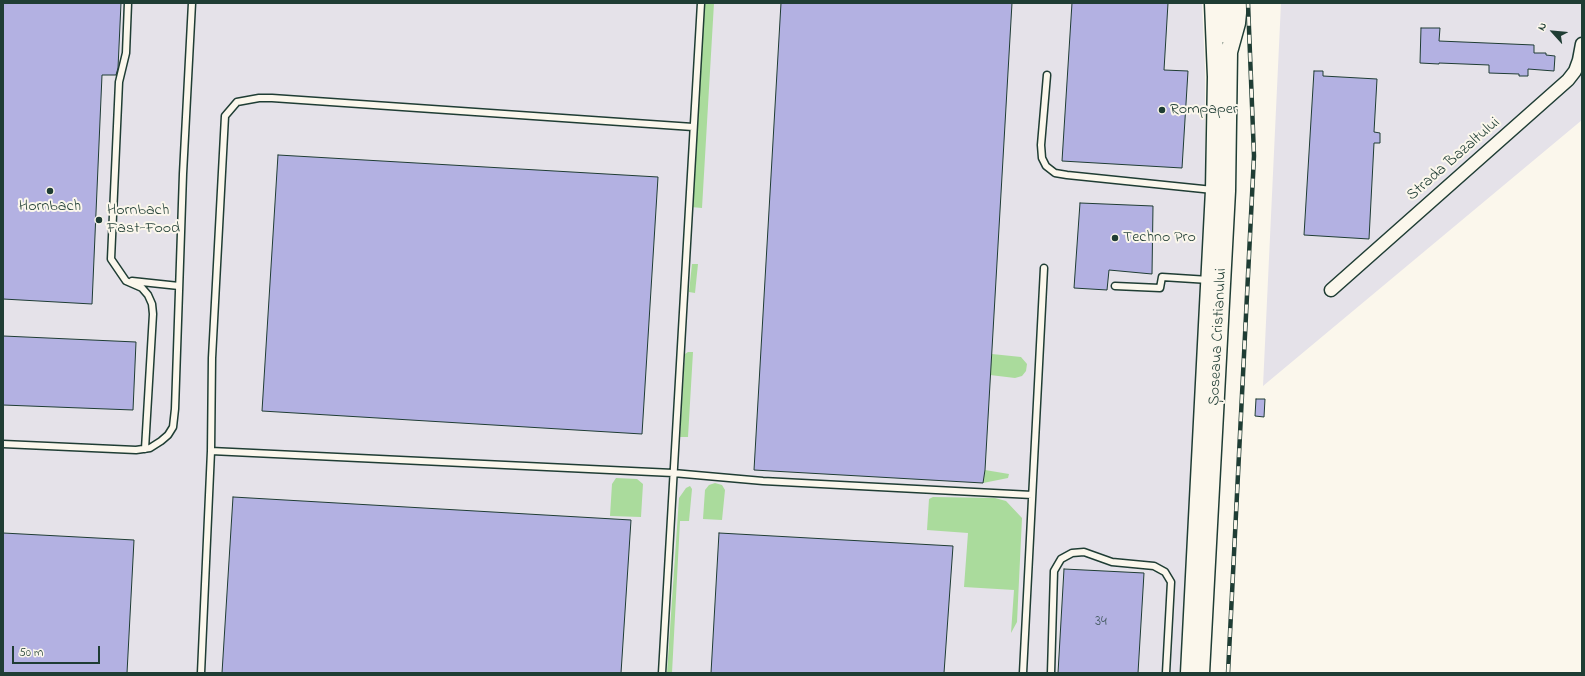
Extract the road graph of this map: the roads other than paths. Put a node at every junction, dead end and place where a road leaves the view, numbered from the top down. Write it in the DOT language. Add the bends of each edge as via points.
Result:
graph roads {
  1 [pos="128,3"];
  2 [pos="192,3"];
  3 [pos="701,3"];
  4 [pos="1213,3"];
  5 [pos="1226,3"];
  6 [pos="1239,3"];
  7 [pos="1582,44"];
  8 [pos="1229,52"];
  9 [pos="1580,67"];
  10 [pos="1047,75"];
  11 [pos="693,127"];
  12 [pos="1214,190"];
  13 [pos="1044,268"];
  14 [pos="1210,280"];
  15 [pos="126,281"];
  16 [pos="179,286"];
  17 [pos="1115,286"];
  18 [pos="1331,290"];
  19 [pos="3,444"];
  20 [pos="146,449"];
  21 [pos="211,451"];
  22 [pos="673,472"];
  23 [pos="1032,495"];
  24 [pos="201,673"];
  25 [pos="662,673"];
  26 [pos="1023,673"];
  27 [pos="1051,673"];
  28 [pos="1166,673"];
  29 [pos="1190,673"];
  30 [pos="1201,673"];
  1 -- 15 [label="lane" via="126,53 119,90 111,259"];
  2 -- 16 [label="lane"];
  3 -- 11 [label="lane"];
  4 -- 12 [label="main road, Șoseaua Cristianului" via="1216,77"];
  5 -- 8 [label="main road"];
  6 -- 8 [label="main road, Șoseaua Cristianului" via="1237,23"];
  7 -- 9 [label="street, Strada Bazaltului"];
  8 -- 30 [label="main road, Șoseaua Cristianului" via="1227,191"];
  9 -- 18 [label="street, Strada Bazaltului" via="1557,91"];
  10 -- 12 [label="lane" via="1042,158 1046,166 1055,173"];
  11 -- 21 [label="lane" via="272,98 237,102 225,116 212,358"];
  11 -- 22 [label="lane"];
  12 -- 14 [label="main road, Șoseaua Cristianului"];
  13 -- 23 [label="lane"];
  14 -- 17 [label="lane" via="1162,277 1160,288"];
  14 -- 29 [label="main road, Șoseaua Cristianului"];
  15 -- 16 [label="lane"];
  15 -- 20 [label="lane" via="142,288 152,304"];
  16 -- 20 [label="lane" via="173,426 168,435"];
  19 -- 20 [label="lane"];
  21 -- 22 [label="lane"];
  21 -- 24 [label="lane"];
  22 -- 23 [label="lane" via="763,482"];
  22 -- 25 [label="lane"];
  23 -- 26 [label="lane"];
  27 -- 28 [label="lane" via="1054,571 1061,560 1072,553 1084,552 1112,562 1154,566 1165,572 1171,582"];
}
